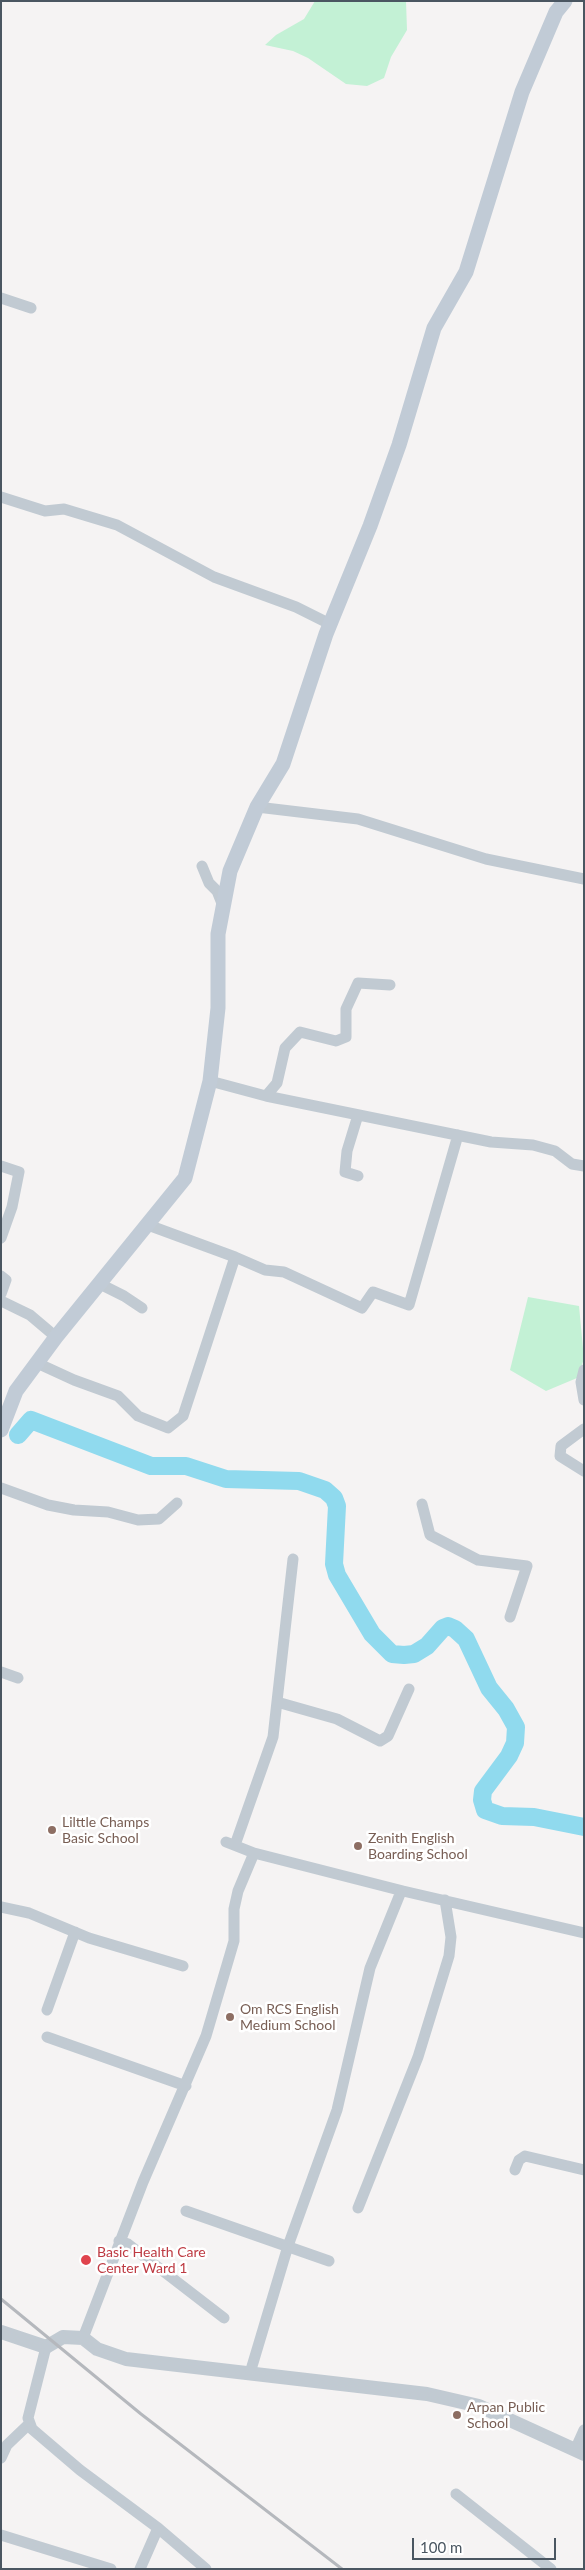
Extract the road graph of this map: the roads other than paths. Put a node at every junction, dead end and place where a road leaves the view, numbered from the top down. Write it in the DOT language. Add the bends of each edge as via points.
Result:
graph roads {
  1 [pos="565,1"];
  2 [pos="1,298"];
  3 [pos="31,308"];
  4 [pos="1,497"];
  5 [pos="330,624"];
  6 [pos="257,807"];
  7 [pos="202,866"];
  8 [pos="584,879"];
  9 [pos="223,906"];
  10 [pos="390,985"];
  11 [pos="210,1082"];
  12 [pos="266,1096"];
  13 [pos="358,1115"];
  14 [pos="458,1135"];
  15 [pos="1,1166"];
  16 [pos="584,1166"];
  17 [pos="358,1176"];
  18 [pos="148,1225"];
  19 [pos="1,1238"];
  20 [pos="235,1258"];
  21 [pos="1,1276"];
  22 [pos="100,1284"];
  23 [pos="1,1294"];
  24 [pos="1,1301"];
  25 [pos="142,1308"];
  26 [pos="56,1338"];
  27 [pos="37,1363"];
  28 [pos="584,1370"];
  29 [pos="584,1400"];
  30 [pos="584,1429"];
  31 [pos="1,1430"];
  32 [pos="584,1471"];
  33 [pos="1,1488"];
  34 [pos="177,1504"];
  35 [pos="422,1504"];
  36 [pos="293,1559"];
  37 [pos="510,1617"];
  38 [pos="1,1672"];
  39 [pos="18,1678"];
  40 [pos="409,1689"];
  41 [pos="278,1702"];
  42 [pos="254,1853"];
  43 [pos="403,1891"];
  44 [pos="445,1900"];
  45 [pos="1,1907"];
  46 [pos="75,1932"];
  47 [pos="584,1933"];
  48 [pos="183,1966"];
  49 [pos="46,2010"];
  50 [pos="47,2037"];
  51 [pos="186,2086"];
  52 [pos="515,2170"];
  53 [pos="584,2170"];
  54 [pos="358,2208"];
  55 [pos="186,2211"];
  56 [pos="119,2241"];
  57 [pos="288,2246"];
  58 [pos="329,2261"];
  59 [pos="224,2318"];
  60 [pos="1,2332"];
  61 [pos="83,2338"];
  62 [pos="46,2347"];
  63 [pos="250,2374"];
  64 [pos="29,2424"];
  65 [pos="584,2430"];
  66 [pos="579,2452"];
  67 [pos="1,2458"];
  68 [pos="456,2494"];
  69 [pos="158,2528"];
  70 [pos="1,2535"];
  71 [pos="111,2569"];
  72 [pos="140,2569"];
  73 [pos="206,2569"];
  74 [pos="551,2569"];
  1 -- 5 [label="main road" via="556,12 522,92 466,272 434,328 399,445"];
  2 -- 3 [label="street"];
  4 -- 5 [label="street" via="45,511 64,509 117,525 214,577 296,607"];
  5 -- 6 [label="main road" via="283,764"];
  6 -- 8 [label="street" via="358,818 486,859"];
  6 -- 9 [label="main road" via="230,871"];
  7 -- 9 [label="street"];
  9 -- 11 [label="main road" via="218,934 218,1008"];
  10 -- 12 [label="street" via="358,983 346,1009 346,1038 336,1041 300,1032 285,1048 277,1083"];
  11 -- 12 [label="street"];
  11 -- 18 [label="main road" via="185,1178"];
  12 -- 13 [label="street"];
  13 -- 14 [label="street"];
  13 -- 17 [label="street" via="347,1151 346,1172"];
  14 -- 16 [label="street" via="491,1142 533,1145 555,1151 572,1164"];
  14 -- 20 [label="street" via="409,1305 372,1292 362,1308 284,1272 265,1270"];
  15 -- 19 [label="street" via="19,1172"];
  18 -- 20 [label="street"];
  18 -- 22 [label="main road"];
  20 -- 27 [label="street" via="183,1416 168,1428 138,1416 118,1396"];
  21 -- 23 [label="street" via="6,1280"];
  22 -- 25 [label="street"];
  22 -- 26 [label="main road"];
  24 -- 26 [label="street" via="30,1315"];
  26 -- 27 [label="main road"];
  27 -- 31 [label="main road" via="16,1391"];
  28 -- 29 [label="street" via="581,1382"];
  30 -- 32 [label="street" via="561,1446 560,1456"];
  33 -- 34 [label="street" via="48,1505 108,1512 138,1520 159,1519"];
  35 -- 37 [label="street" via="430,1536 478,1560 527,1566"];
  36 -- 41 [label="street"];
  38 -- 39 [label="street"];
  40 -- 41 [label="street" via="388,1736 380,1741 337,1719"];
  41 -- 42 [label="street" via="273,1737 231,1844"];
  42 -- 43 [label="street"];
  42 -- 51 [label="street" via="238,1891 234,1909 234,1941 206,2036"];
  43 -- 44 [label="street"];
  43 -- 57 [label="street" via="370,1968 337,2110"];
  44 -- 47 [label="street"];
  44 -- 54 [label="street" via="451,1937 448,1956 418,2057"];
  45 -- 46 [label="street" via="30,1912"];
  46 -- 48 [label="street"];
  46 -- 49 [label="street"];
  50 -- 51 [label="street"];
  51 -- 56 [label="street" via="159,2142"];
  52 -- 53 [label="street" via="525,2156"];
  55 -- 57 [label="street"];
  56 -- 59 [label="street" via="128,2244"];
  56 -- 61 [label="street"];
  57 -- 58 [label="street"];
  57 -- 63 [label="street"];
  60 -- 62 [label="street"];
  61 -- 62 [label="street" via="63,2336"];
  61 -- 63 [label="street" via="97,2349 126,2359"];
  62 -- 64 [label="street" via="32,2398"];
  63 -- 66 [label="street" via="427,2394 479,2406"];
  64 -- 67 [label="street" via="7,2445"];
  64 -- 69 [label="street" via="52,2447"];
  65 -- 66 [label="street"];
  68 -- 74 [label="street"];
  69 -- 72 [label="street"];
  69 -- 73 [label="street"];
  70 -- 71 [label="street"];
}
